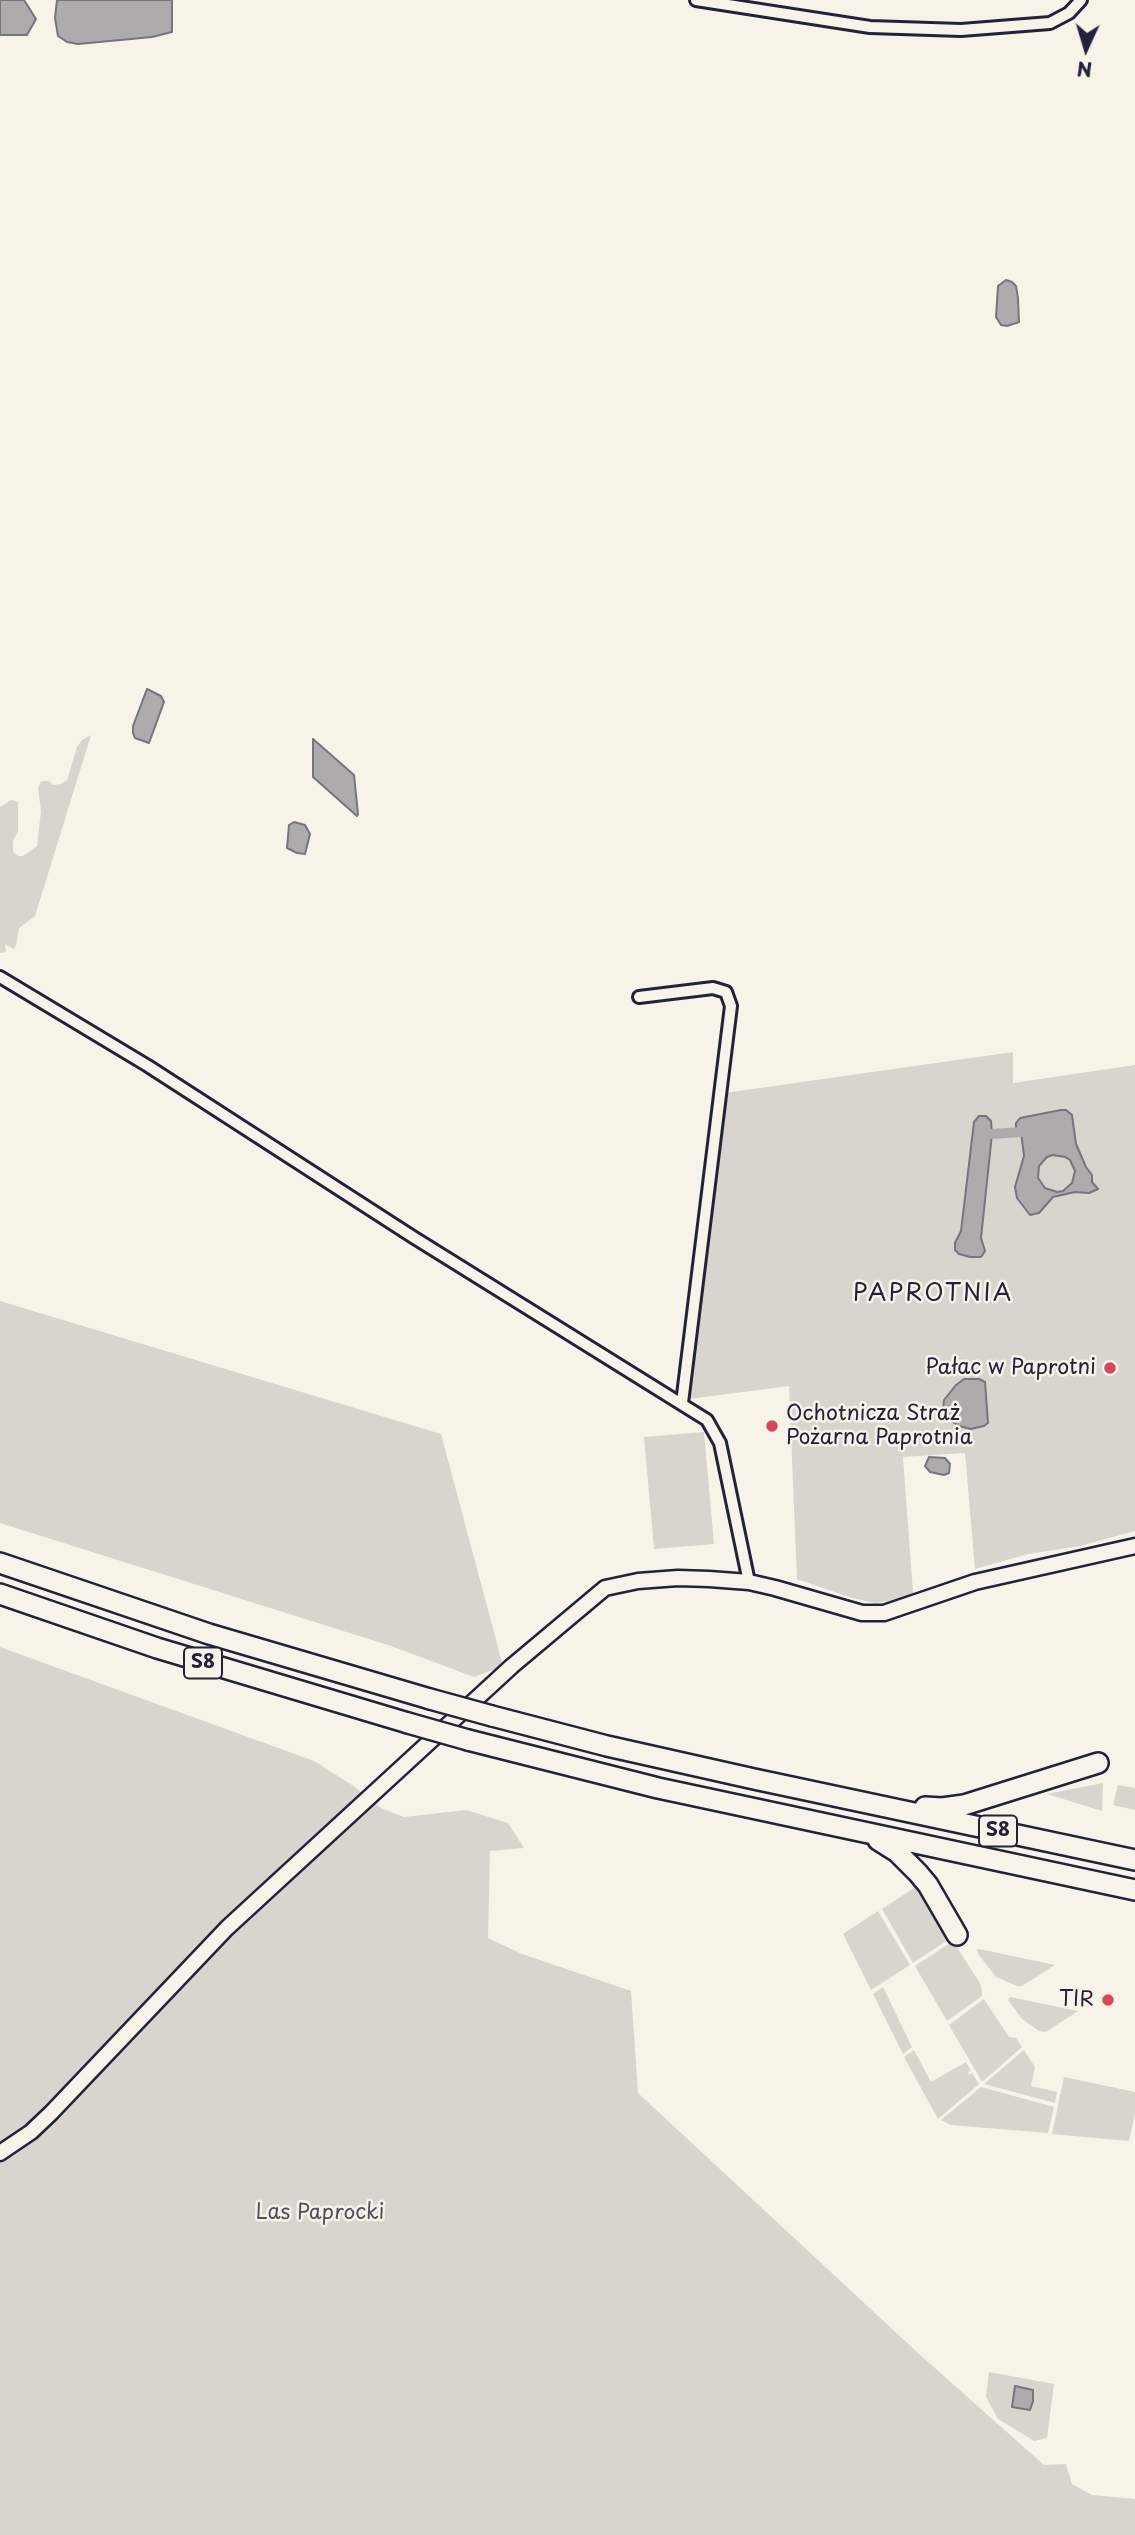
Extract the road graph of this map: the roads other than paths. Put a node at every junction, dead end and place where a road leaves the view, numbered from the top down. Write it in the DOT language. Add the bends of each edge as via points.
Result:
graph roads {
  1 [pos="696,0"];
  2 [pos="1080,0"];
  3 [pos="0,977"];
  4 [pos="639,997"];
  5 [pos="682,1403"];
  6 [pos="1135,1546"];
  7 [pos="0,1563"];
  8 [pos="749,1582"];
  9 [pos="0,1594"];
  10 [pos="1098,1763"];
  11 [pos="861,1802"];
  12 [pos="865,1833"];
  13 [pos="1135,1860"];
  14 [pos="1135,1890"];
  15 [pos="957,1936"];
  16 [pos="0,2153"];
  1 -- 2 [label="street" via="870,27 961,30 1050,23 1069,13"];
  3 -- 5 [label="street"];
  4 -- 5 [label="street" via="713,988 726,992 730,1006"];
  5 -- 8 [label="street" via="707,1420 720,1443"];
  6 -- 8 [label="street" via="975,1582 884,1613 850,1610"];
  7 -- 11 [label="highway, S8, bridge" via="195,1630 430,1699 682,1763"];
  8 -- 16 [label="street" via="638,1581 615,1584 597,1594 512,1666 227,1928 51,2113"];
  9 -- 12 [label="highway, S8, bridge" via="180,1656 468,1740"];
  10 -- 11 [label="highway" via="964,1805 942,1808"];
  11 -- 13 [label="highway, S8"];
  12 -- 14 [label="highway, S8"];
  12 -- 15 [label="highway" via="897,1852 918,1873"];
}
